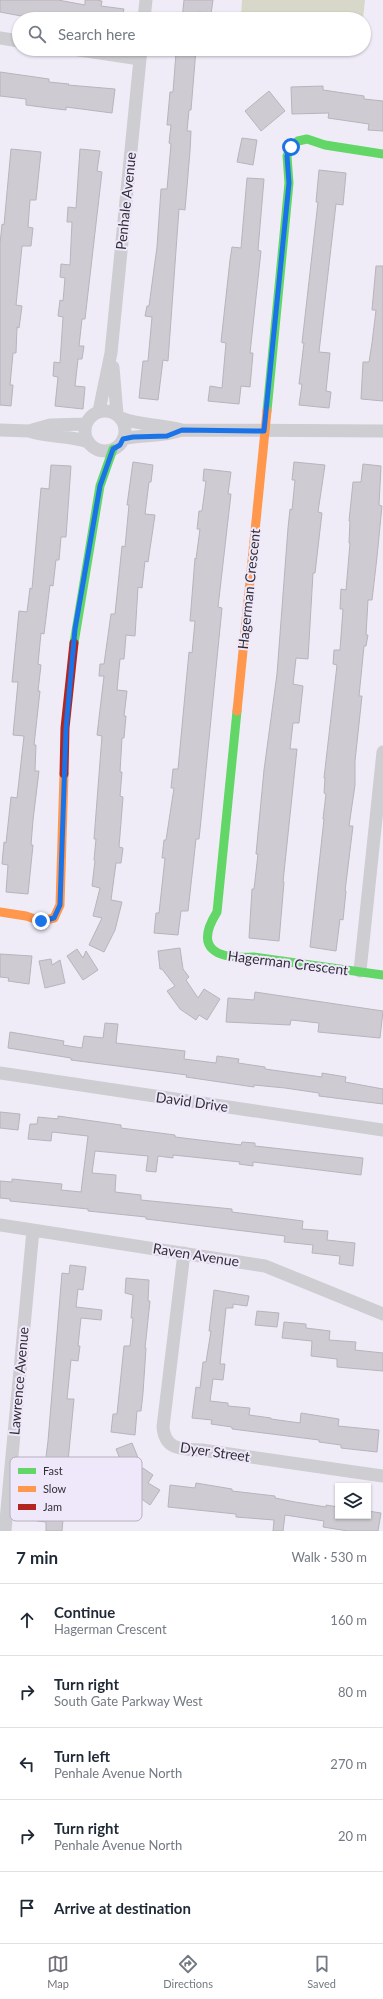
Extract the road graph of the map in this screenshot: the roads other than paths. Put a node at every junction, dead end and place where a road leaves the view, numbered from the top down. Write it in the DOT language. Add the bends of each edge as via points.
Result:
graph roads {
  1 [pos="146,0"];
  2 [pos="145,12"];
  3 [pos="0,38"];
  4 [pos="12,40"];
  5 [pos="141,56"];
  6 [pos="383,154"];
  7 [pos="111,353"];
  8 [pos="99,411"];
  9 [pos="119,416"];
  10 [pos="86,424"];
  11 [pos="0,430"];
  12 [pos="182,430"];
  13 [pos="29,431"];
  14 [pos="264,431"];
  15 [pos="383,431"];
  16 [pos="123,439"];
  17 [pos="88,442"];
  18 [pos="113,449"];
  19 [pos="99,450"];
  20 [pos="100,486"];
  21 [pos="383,752"];
  22 [pos="0,912"];
  23 [pos="360,971"];
  24 [pos="383,975"];
  25 [pos="0,1073"];
  26 [pos="383,1130"];
  27 [pos="0,1225"];
  28 [pos="32,1230"];
  29 [pos="184,1252"];
  30 [pos="383,1314"];
  31 [pos="12,1457"];
  32 [pos="10,1475"];
  33 [pos="383,1476"];
  34 [pos="5,1531"];
  1 -- 2 [label="street"];
  3 -- 4 [label="street"];
  5 -- 7 [label="street, Penhale Avenue"];
  6 -- 14 [label="street, Hagerman Crescent" via="307,139 291,147 287,156 289,183"];
  7 -- 8 [label="street, Penhale Avenue"];
  7 -- 9 [label="street, Penhale Avenue"];
  8 -- 9 [label="street" via="110,411"];
  8 -- 10 [label="street" via="92,415"];
  9 -- 12 [label="street" via="133,423"];
  9 -- 16 [label="street" via="124,425"];
  10 -- 13 [label="street" via="50,426"];
  10 -- 17 [label="street" via="85,434"];
  11 -- 13 [label="street"];
  12 -- 14 [label="street"];
  12 -- 16 [label="street" via="167,436"];
  13 -- 17 [label="street" via="44,436"];
  14 -- 15 [label="street"];
  14 -- 23 [label="street, Hagerman Crescent" via="217,912 207,934 208,943 213,950 227,958 253,957"];
  16 -- 18 [label="street" via="120,445"];
  17 -- 19 [label="street"];
  18 -- 19 [label="street"];
  18 -- 20 [label="street"];
  19 -- 20 [label="street"];
  20 -- 22 [label="street" via="75,629 67,713 60,905 54,918 41,921"];
  21 -- 23 [label="street"];
  23 -- 24 [label="street, Hagerman Crescent"];
  25 -- 26 [label="street, David Drive"];
  27 -- 28 [label="street, Raven Avenue"];
  28 -- 29 [label="street, Raven Avenue"];
  28 -- 31 [label="street, Lawrence Avenue"];
  29 -- 30 [label="street, Raven Avenue" via="266,1266"];
  29 -- 33 [label="street, Dyer Street" via="163,1427 168,1442 184,1449"];
  32 -- 34 [label="street, Lawrence Avenue"];
}
